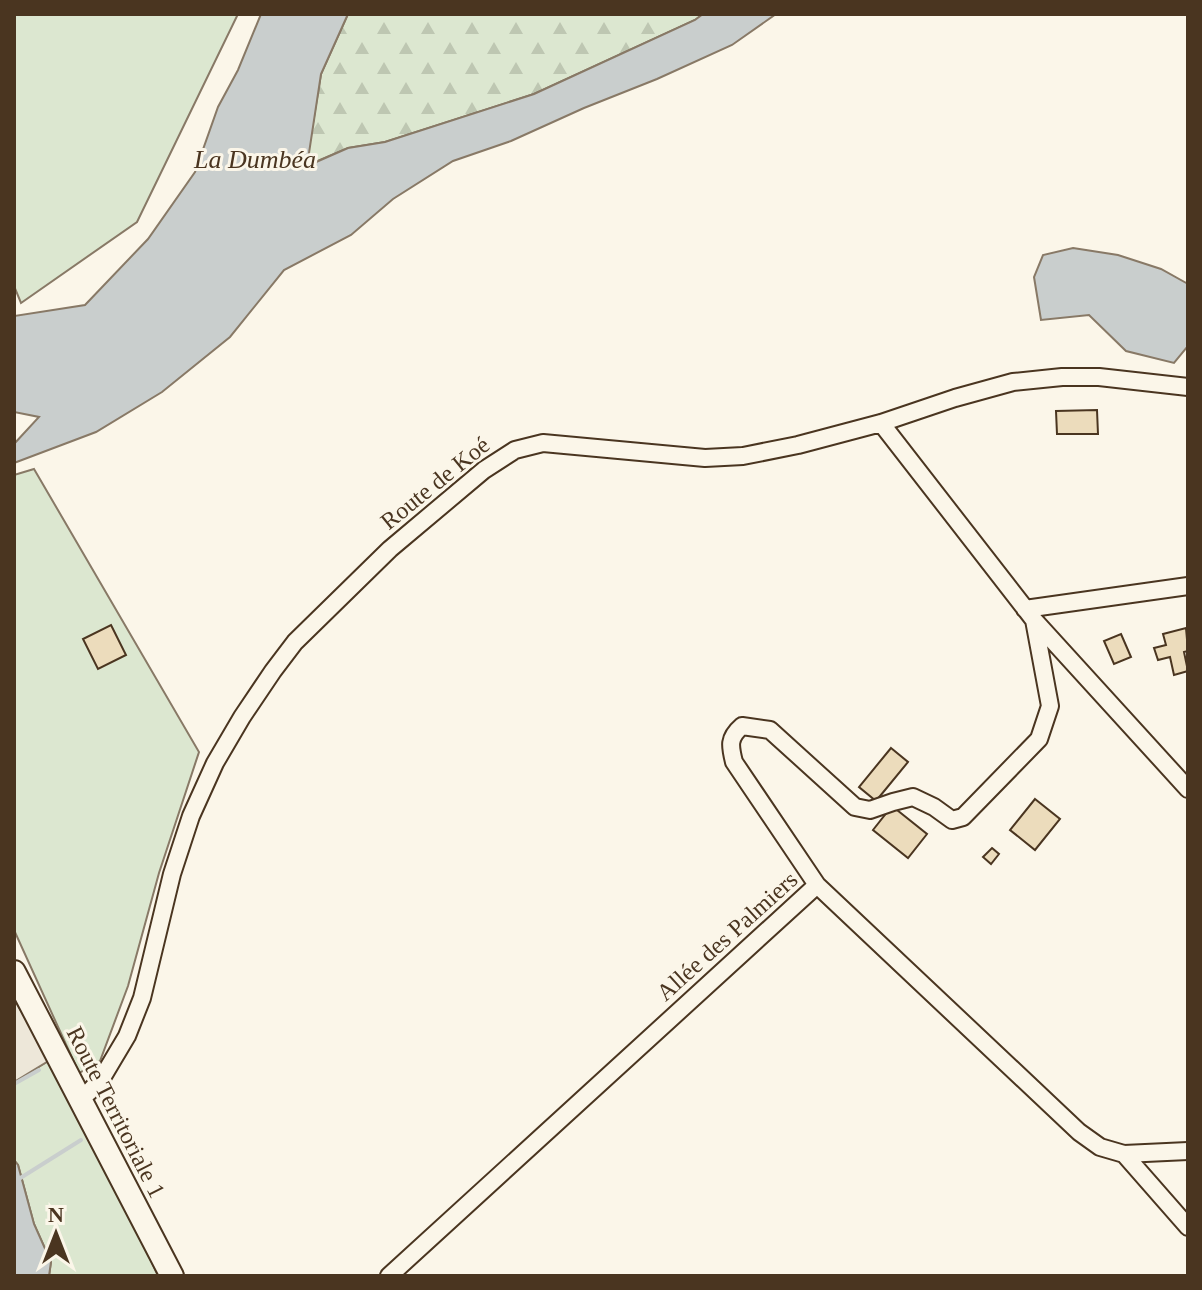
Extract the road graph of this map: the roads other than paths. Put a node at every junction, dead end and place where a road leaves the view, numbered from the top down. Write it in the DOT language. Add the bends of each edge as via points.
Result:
graph roads {
  1 [pos="1188,387"];
  2 [pos="881,423"];
  3 [pos="1188,586"];
  4 [pos="1030,614"];
  5 [pos="1188,789"];
  6 [pos="817,885"];
  7 [pos="14,972"];
  8 [pos="80,1097"];
  9 [pos="1188,1151"];
  10 [pos="1124,1154"];
  11 [pos="1188,1227"];
  12 [pos="172,1276"];
  13 [pos="389,1276"];
  1 -- 2 [label="street, Route de Koé" via="1099,377 1013,382"];
  2 -- 4 [label="street"];
  2 -- 8 [label="street, Route de Koé" via="743,456 705,458 543,443 515,450 455,494 295,642 235,729 191,816 127,1036 102,1078"];
  3 -- 4 [label="street"];
  4 -- 5 [label="street"];
  4 -- 6 [label="street" via="1050,706 1039,739 963,817 952,820 913,797 870,810 855,807 770,730 742,726 733,734 734,762"];
  6 -- 10 [label="street, Allée des Palmiers" via="1079,1132 1100,1147"];
  6 -- 13 [label="street, Allée des Palmiers"];
  7 -- 8 [label="main road, Route Territoriale 1"];
  8 -- 12 [label="main road, Route Territoriale 1"];
  9 -- 10 [label="street, Allée des Palmiers"];
  10 -- 11 [label="street"];
}
